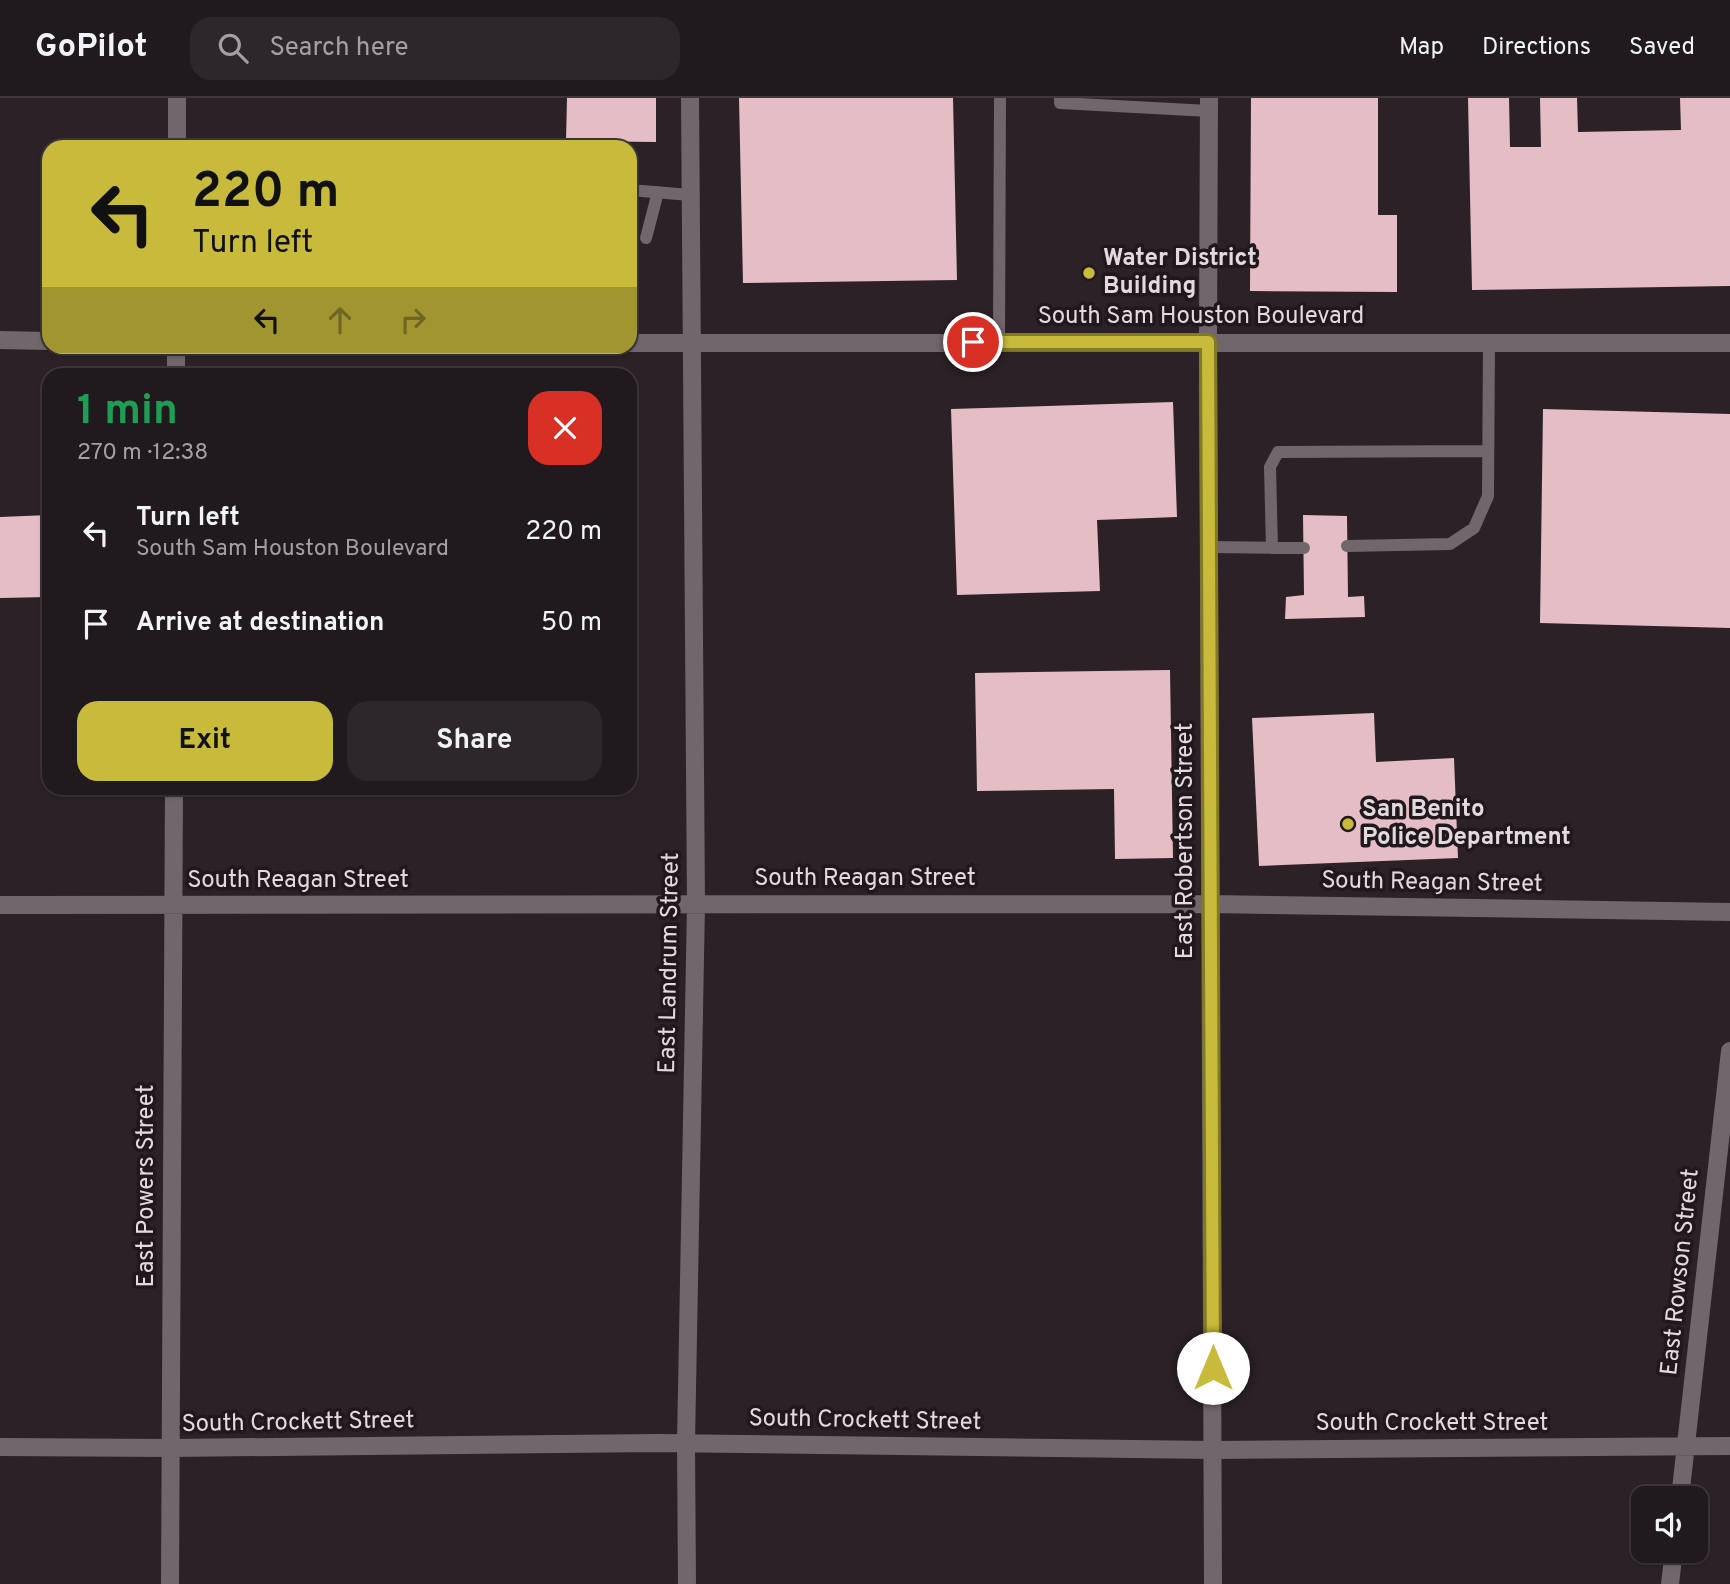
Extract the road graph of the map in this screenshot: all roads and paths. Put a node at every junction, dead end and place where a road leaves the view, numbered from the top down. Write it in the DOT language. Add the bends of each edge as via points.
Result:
graph roads {
  1 [pos="177,98"];
  2 [pos="690,98"];
  3 [pos="1000,98"];
  4 [pos="1060,98"];
  5 [pos="1209,104"];
  6 [pos="177,140"];
  7 [pos="658,192"];
  8 [pos="637,194"];
  9 [pos="691,195"];
  10 [pos="646,238"];
  11 [pos="0,341"];
  12 [pos="42,341"];
  13 [pos="999,342"];
  14 [pos="1208,342"];
  15 [pos="1489,342"];
  16 [pos="637,343"];
  17 [pos="691,343"];
  18 [pos="1730,343"];
  19 [pos="1488,451"];
  20 [pos="1209,547"];
  21 [pos="1347,547"];
  22 [pos="1272,548"];
  23 [pos="1304,548"];
  24 [pos="174,795"];
  25 [pos="696,904"];
  26 [pos="1211,904"];
  27 [pos="0,905"];
  28 [pos="173,906"];
  29 [pos="1730,912"];
  30 [pos="1730,1051"];
  31 [pos="686,1443"];
  32 [pos="1730,1446"];
  33 [pos="0,1447"];
  34 [pos="1686,1447"];
  35 [pos="170,1448"];
  36 [pos="1213,1450"];
  37 [pos="1681,1486"];
  38 [pos="1672,1563"];
  39 [pos="170,1584"];
  40 [pos="687,1584"];
  41 [pos="1213,1584"];
  42 [pos="1670,1584"];
  1 -- 6 [label="street"];
  2 -- 9 [label="street, East Landrum Street"];
  3 -- 13 [label="lane"];
  4 -- 5 [label="lane" via="1060,103"];
  5 -- 14 [label="street, East Robertson Street"];
  7 -- 8 [label="lane"];
  7 -- 9 [label="lane"];
  7 -- 10 [label="lane"];
  9 -- 17 [label="street, East Landrum Street"];
  11 -- 12 [label="street"];
  13 -- 14 [label="street, South Sam Houston Boulevard"];
  13 -- 17 [label="street, South Sam Houston Boulevard"];
  14 -- 15 [label="street, South Sam Houston Boulevard"];
  14 -- 20 [label="street, East Robertson Street"];
  15 -- 18 [label="street, South Sam Houston Boulevard"];
  15 -- 19 [label="lane"];
  16 -- 17 [label="street, South Sam Houston Boulevard"];
  17 -- 25 [label="street, East Landrum Street"];
  19 -- 21 [label="lane" via="1488,496 1474,528 1450,544"];
  19 -- 22 [label="lane" via="1278,452 1270,467"];
  20 -- 22 [label="lane"];
  20 -- 26 [label="street, East Robertson Street"];
  22 -- 23 [label="lane"];
  24 -- 28 [label="street, East Powers Street"];
  25 -- 26 [label="street, South Reagan Street"];
  25 -- 28 [label="street, South Reagan Street"];
  25 -- 31 [label="street, East Landrum Street"];
  26 -- 29 [label="street, South Reagan Street"];
  26 -- 36 [label="street, East Robertson Street"];
  27 -- 28 [label="street, South Reagan Street"];
  28 -- 35 [label="street, East Powers Street"];
  30 -- 34 [label="street, East Rowson Street"];
  31 -- 35 [label="street, South Crockett Street"];
  31 -- 36 [label="street, South Crockett Street"];
  31 -- 40 [label="street, East Landrum Street"];
  32 -- 34 [label="street, South Crockett Street"];
  33 -- 35 [label="street, South Crockett Street"];
  34 -- 36 [label="street, South Crockett Street"];
  34 -- 37 [label="street, East Rowson Street"];
  35 -- 39 [label="street, East Powers Street"];
  36 -- 41 [label="street, East Robertson Street"];
  38 -- 42 [label="street"];
}
